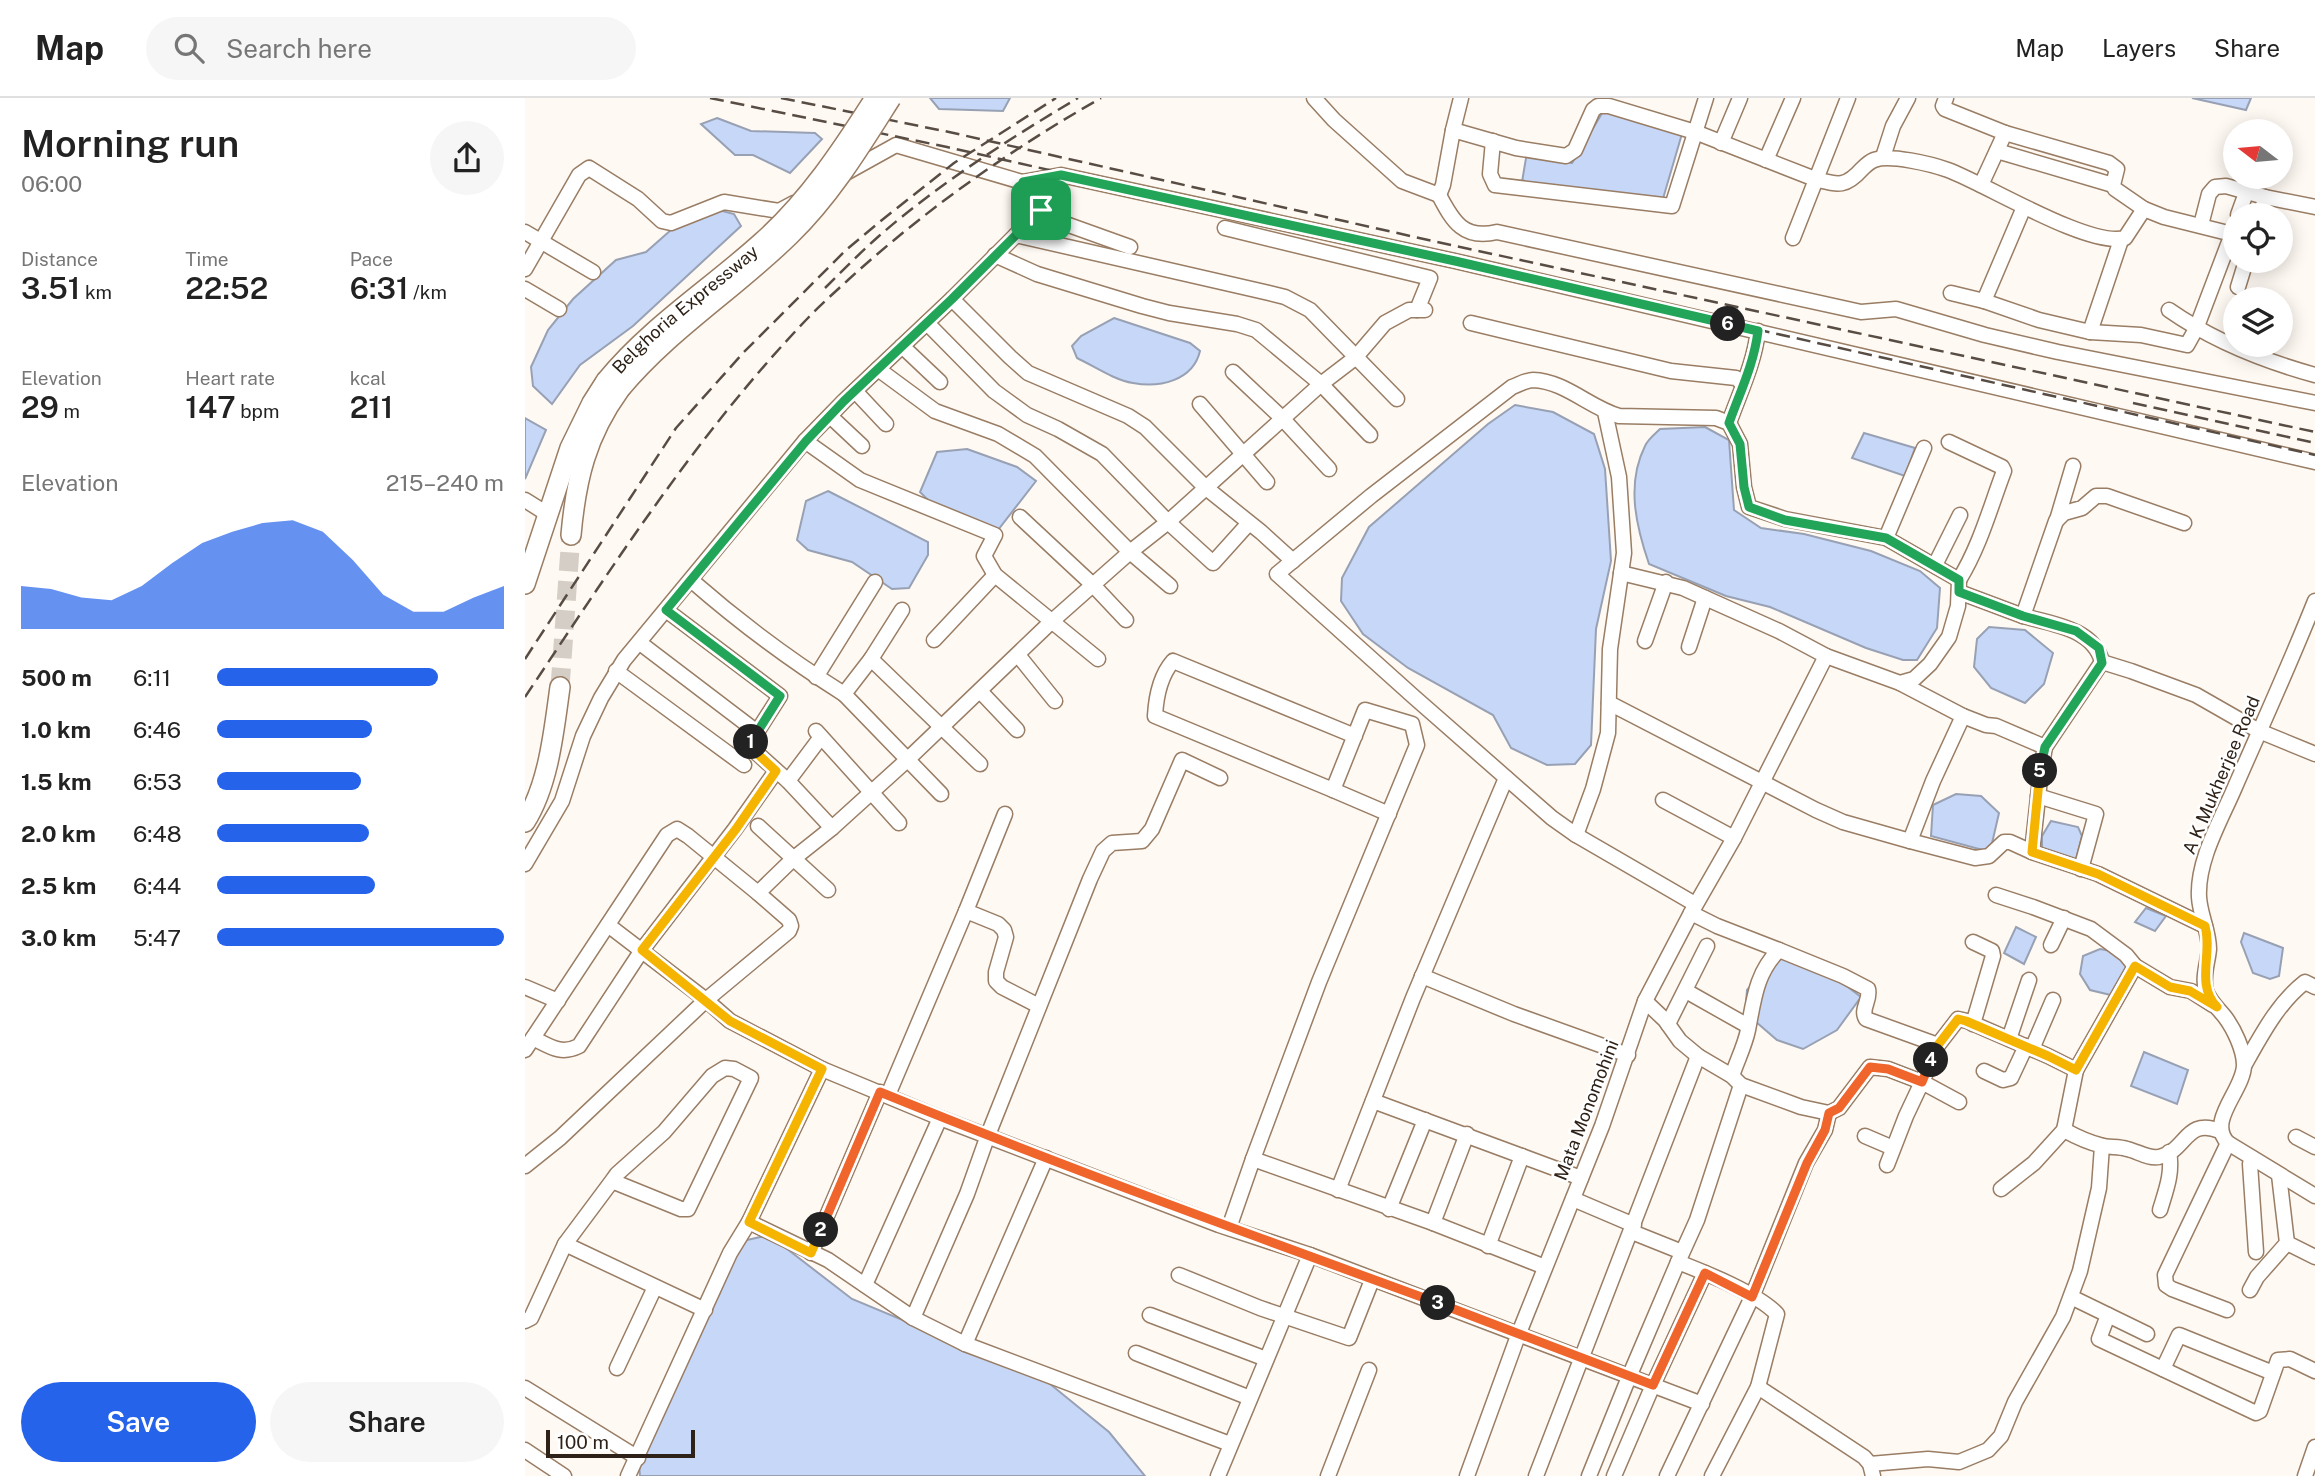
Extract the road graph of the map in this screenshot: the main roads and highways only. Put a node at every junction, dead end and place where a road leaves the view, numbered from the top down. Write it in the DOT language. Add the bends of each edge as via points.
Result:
graph roads {
  1 [pos="875,98"];
  2 [pos="891,98"];
  3 [pos="613,385"];
  4 [pos="571,535"];
  5 [pos="525,584"];
  6 [pos="560,687"];
  7 [pos="525,822"];
  1 -- 3 [label="highway, Belghoria Expressway, bridge" via="834,162 802,201 764,241 652,331 625,358"];
  2 -- 3 [label="highway, Belghoria Expressway, bridge" via="812,213 758,265"];
  3 -- 4 [label="highway, Belghoria Expressway" via="586,449"];
  3 -- 5 [label="highway, Belghoria Expressway" via="592,403 571,448"];
  6 -- 7 [label="highway" via="545,774"];
}
